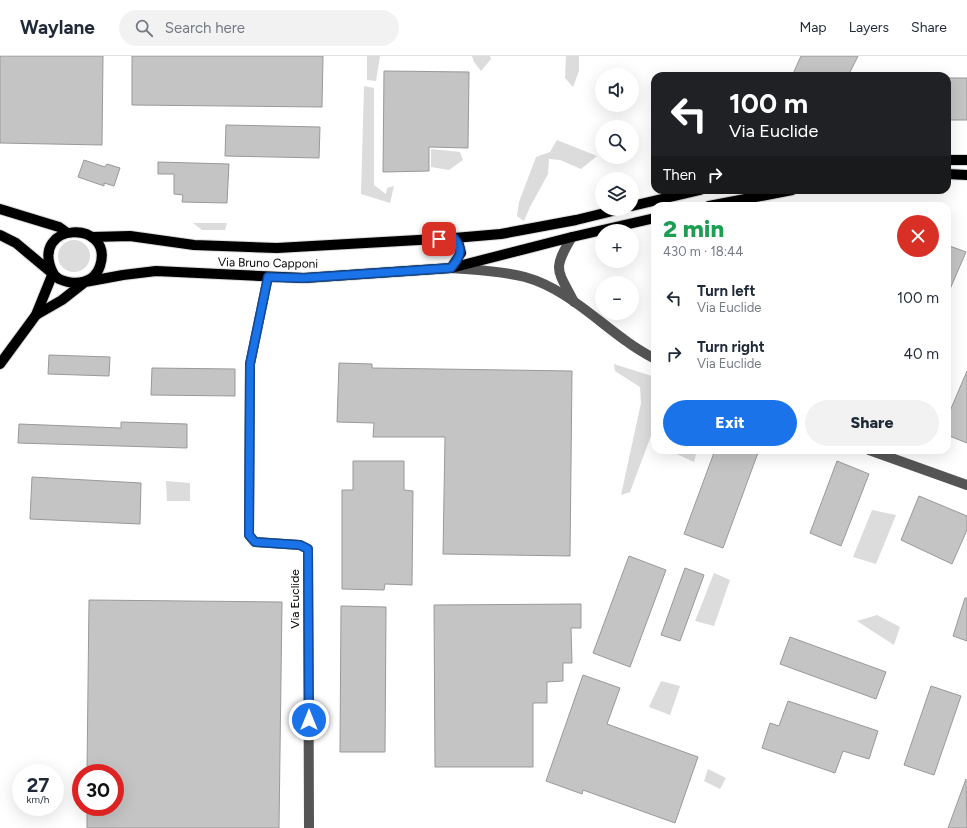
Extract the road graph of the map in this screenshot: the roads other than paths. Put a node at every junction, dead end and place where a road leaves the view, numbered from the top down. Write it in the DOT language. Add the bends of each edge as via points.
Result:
graph roads {
  1 [pos="951,160"];
  2 [pos="967,160"];
  3 [pos="951,174"];
  4 [pos="967,175"];
  5 [pos="683,194"];
  6 [pos="771,194"];
  7 [pos="730,202"];
  8 [pos="639,204"];
  9 [pos="0,209"];
  10 [pos="595,215"];
  11 [pos="651,219"];
  12 [pos="66,232"];
  13 [pos="0,235"];
  14 [pos="92,237"];
  15 [pos="572,237"];
  16 [pos="454,238"];
  17 [pos="451,268"];
  18 [pos="53,273"];
  19 [pos="268,277"];
  20 [pos="85,282"];
  21 [pos="574,302"];
  22 [pos="36,315"];
  23 [pos="651,357"];
  24 [pos="0,364"];
  25 [pos="880,454"];
  26 [pos="967,485"];
  27 [pos="310,828"];
  1 -- 2 [label="main road"];
  3 -- 4 [label="main road"];
  5 -- 8 [label="main road"];
  6 -- 7 [label="main road"];
  9 -- 12 [label="main road" via="58,227"];
  10 -- 16 [label="main road, Via Bruno Capponi" via="501,234"];
  11 -- 15 [label="main road, Via Bruno Capponi"];
  12 -- 14 [label="main road" via="79,231"];
  12 -- 18 [label="main road" via="59,236 50,249"];
  13 -- 18 [label="main road" via="16,243"];
  14 -- 16 [label="main road, Via Bruno Capponi" via="130,236 194,245 277,248"];
  14 -- 20 [label="main road" via="101,252 101,261 96,273"];
  15 -- 17 [label="main road, Via Bruno Capponi"];
  15 -- 21 [label="street" via="558,265 560,275"];
  16 -- 17 [label="main road" via="461,253"];
  17 -- 19 [label="main road, Via Bruno Capponi" via="304,278"];
  17 -- 21 [label="street" via="498,272 526,278 551,288"];
  18 -- 20 [label="main road" via="68,283"];
  18 -- 22 [label="main road"];
  19 -- 20 [label="main road, Via Bruno Capponi" via="156,271"];
  19 -- 27 [label="street, Via Euclide" via="250,364 249,535 255,542 300,545 308,549"];
  20 -- 22 [label="main road" via="62,300"];
  21 -- 23 [label="street"];
  22 -- 24 [label="main road"];
  25 -- 26 [label="street"];
}
